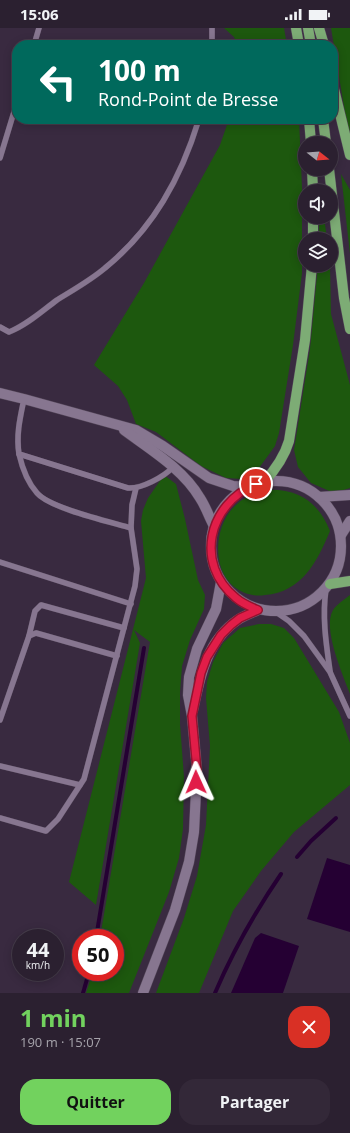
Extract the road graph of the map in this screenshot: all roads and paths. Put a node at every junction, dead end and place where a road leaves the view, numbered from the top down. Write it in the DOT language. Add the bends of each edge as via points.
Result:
graph roads {
  1 [pos="40,28"];
  2 [pos="212,28"];
  3 [pos="296,28"];
  4 [pos="308,28"];
  5 [pos="319,28"];
  6 [pos="36,40"];
  7 [pos="212,40"];
  8 [pos="298,40"];
  9 [pos="310,40"];
  10 [pos="323,40"];
  11 [pos="338,105"];
  12 [pos="12,118"];
  13 [pos="197,124"];
  14 [pos="309,124"];
  15 [pos="324,124"];
  16 [pos="310,136"];
  17 [pos="325,136"];
  18 [pos="350,154"];
  19 [pos="0,158"];
  20 [pos="330,176"];
  21 [pos="311,272"];
  22 [pos="0,327"];
  23 [pos="350,330"];
  24 [pos="0,393"];
  25 [pos="24,399"];
  26 [pos="118,425"];
  27 [pos="19,454"];
  28 [pos="173,467"];
  29 [pos="264,482"];
  30 [pos="248,487"];
  31 [pos="136,488"];
  32 [pos="350,495"];
  33 [pos="319,497"];
  34 [pos="350,521"];
  35 [pos="214,526"];
  36 [pos="131,528"];
  37 [pos="341,535"];
  38 [pos="0,562"];
  39 [pos="350,581"];
  40 [pos="221,582"];
  41 [pos="328,587"];
  42 [pos="131,604"];
  43 [pos="258,610"];
  44 [pos="276,612"];
  45 [pos="124,628"];
  46 [pos="28,636"];
  47 [pos="117,656"];
  48 [pos="330,672"];
  49 [pos="192,716"];
  50 [pos="350,716"];
  51 [pos="0,720"];
  52 [pos="0,766"];
  53 [pos="80,785"];
  54 [pos="0,818"];
  55 [pos="143,993"];
  1 -- 6 [label="lane"];
  2 -- 7 [label="lane"];
  3 -- 8 [label="main road"];
  4 -- 9 [label="main road"];
  5 -- 10 [label="main road"];
  11 -- 18 [label="main road"];
  12 -- 19 [label="lane"];
  13 -- 22 [label="lane" via="178,176 146,227 126,249 104,269 18,328 9,332"];
  14 -- 16 [label="main road"];
  15 -- 17 [label="main road"];
  20 -- 23 [label="main road"];
  21 -- 29 [label="main road" via="305,340 288,441 285,454"];
  24 -- 25 [label="main road"];
  25 -- 26 [label="main road"];
  25 -- 27 [label="lane" via="18,425"];
  26 -- 28 [label="main road"];
  26 -- 30 [label="main road" via="136,430 209,478 233,486"];
  27 -- 31 [label="lane" via="128,488"];
  27 -- 36 [label="lane" via="22,468 37,493 46,501"];
  28 -- 31 [label="lane" via="168,473"];
  28 -- 35 [label="main road" via="200,497"];
  29 -- 30 [label="main road"];
  29 -- 33 [label="main road" via="299,485"];
  30 -- 35 [label="main road" via="227,503"];
  31 -- 36 [label="lane"];
  32 -- 33 [label="main road"];
  33 -- 37 [label="main road" via="333,514"];
  34 -- 37 [label="main road"];
  35 -- 40 [label="main road" via="211,555"];
  36 -- 42 [label="lane" via="137,569"];
  37 -- 41 [label="main road" via="340,561"];
  38 -- 42 [label="lane"];
  39 -- 41 [label="main road"];
  40 -- 43 [label="main road" via="237,599"];
  40 -- 49 [label="main road" via="216,609 197,649 189,677 188,695"];
  41 -- 44 [label="main road" via="304,606"];
  41 -- 48 [label="lane" via="324,604 324,628"];
  42 -- 45 [label="lane"];
  43 -- 44 [label="main road"];
  43 -- 49 [label="main road" via="231,625 214,645 201,673"];
  44 -- 48 [label="lane" via="304,636"];
  45 -- 46 [label="lane" via="41,606 35,611"];
  45 -- 47 [label="lane"];
  46 -- 47 [label="lane" via="36,633"];
  46 -- 51 [label="lane"];
  47 -- 53 [label="lane" via="84,779"];
  48 -- 50 [label="lane"];
  49 -- 55 [label="main road" via="197,770 194,832 175,910"];
  52 -- 53 [label="lane"];
  53 -- 54 [label="lane" via="58,819 46,830"];
}
